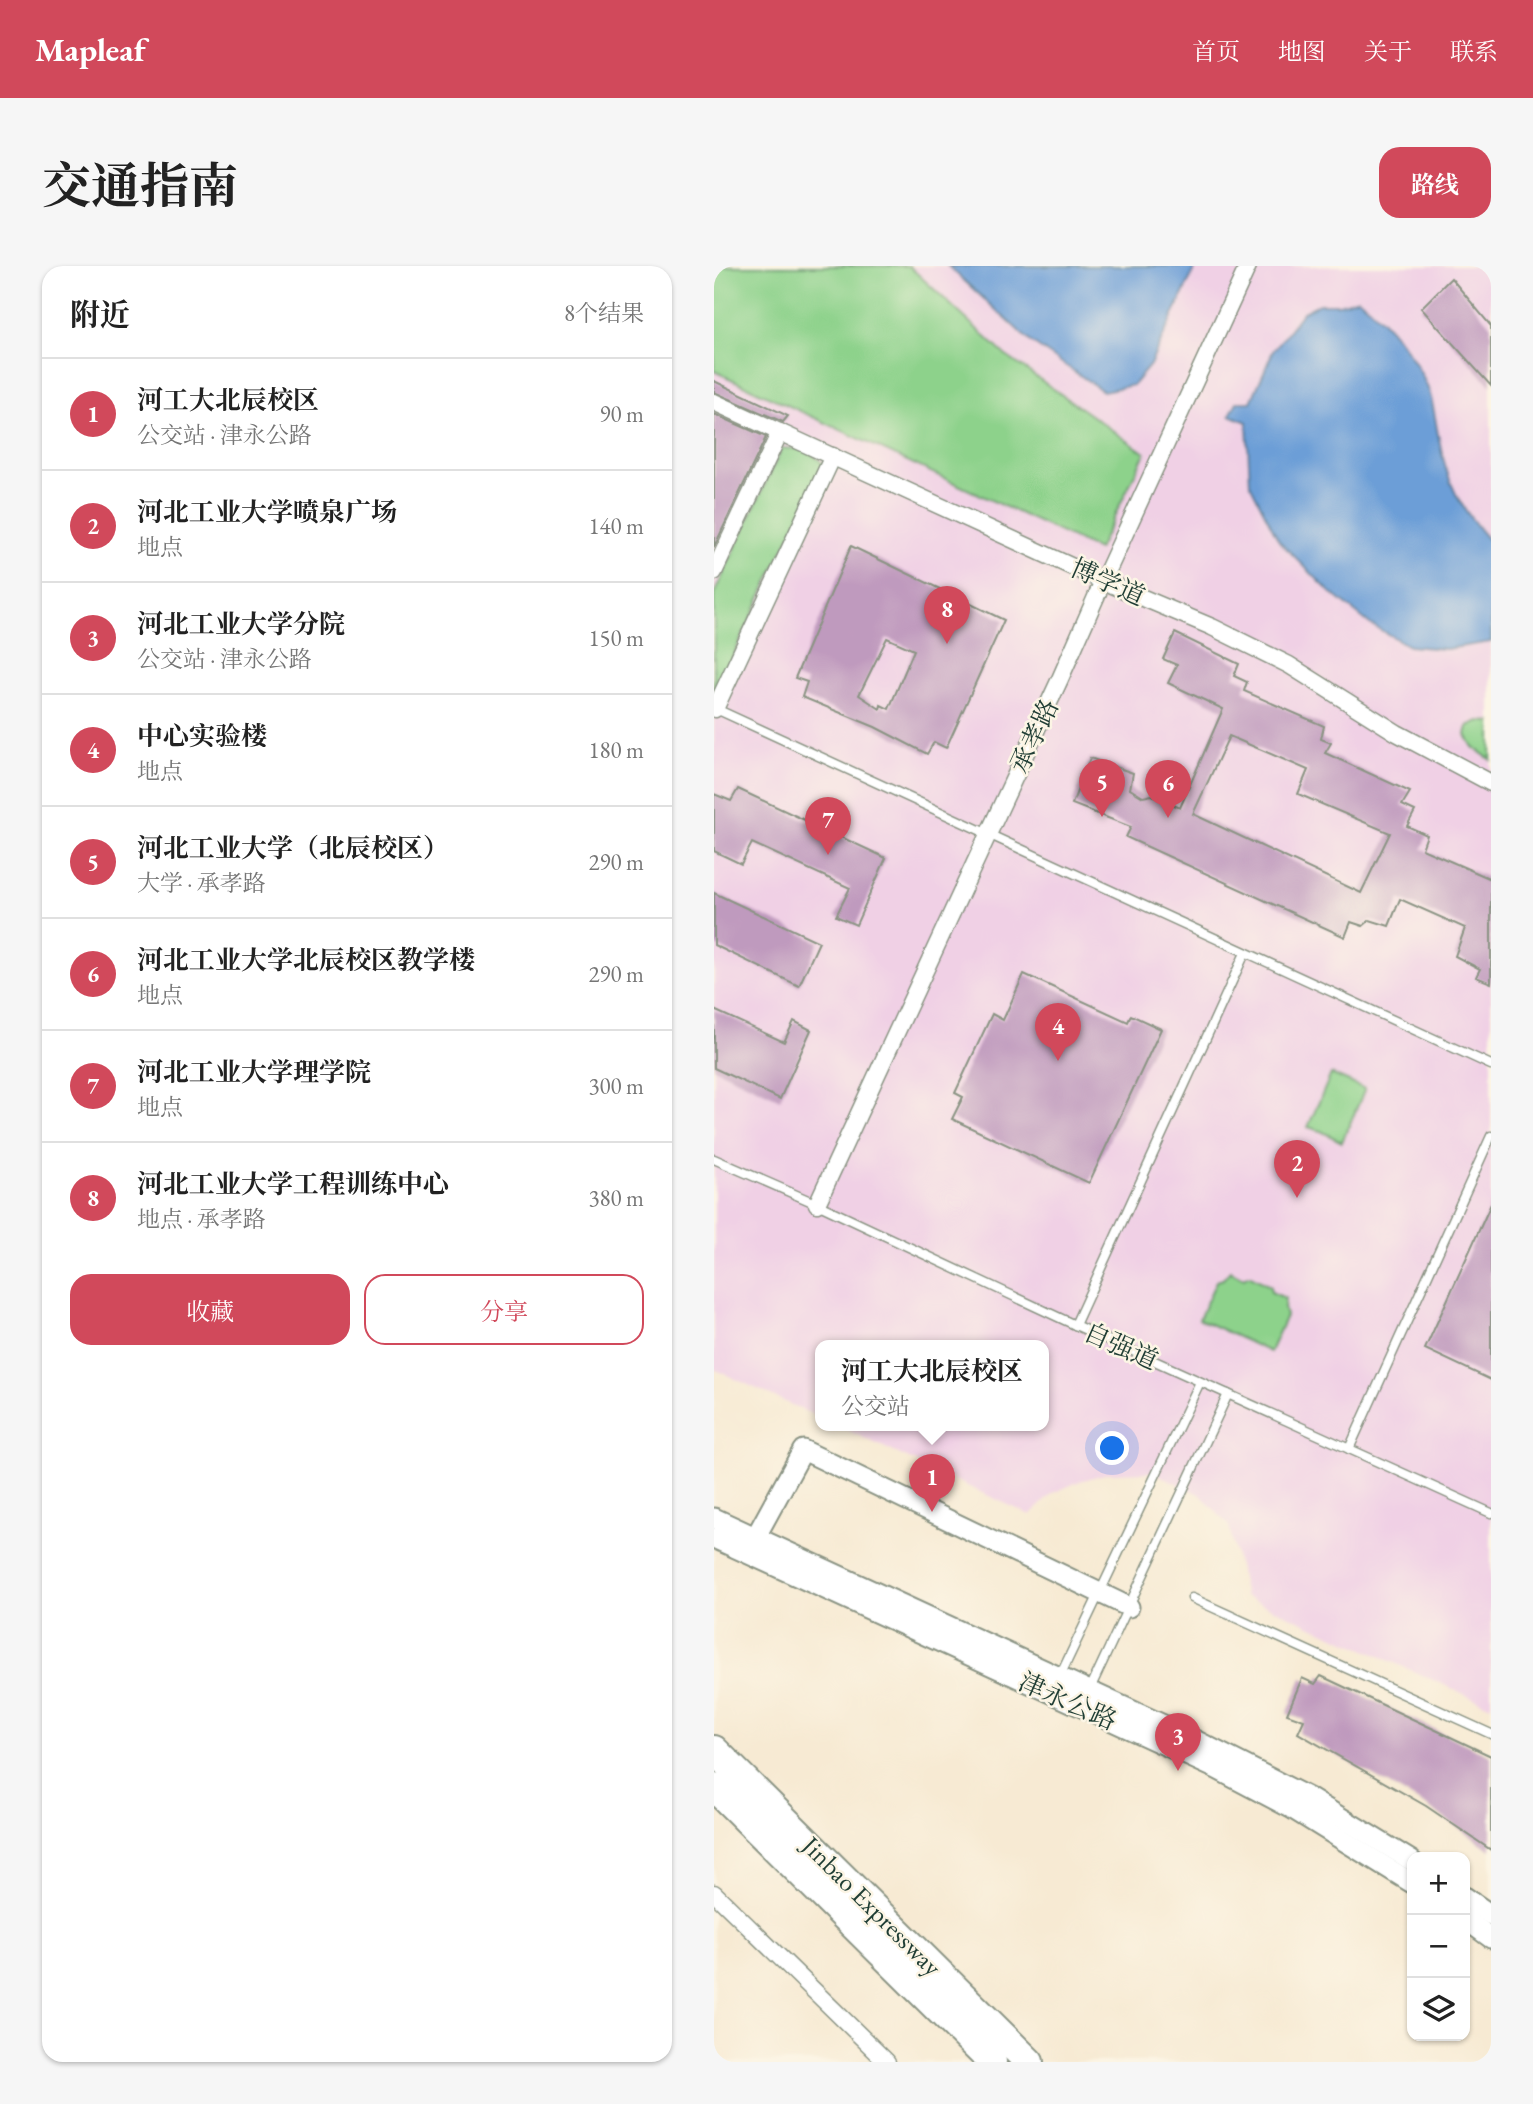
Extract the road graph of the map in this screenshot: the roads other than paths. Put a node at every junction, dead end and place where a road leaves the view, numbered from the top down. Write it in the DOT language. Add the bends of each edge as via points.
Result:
graph roads {
  1 [pos="1248,266"];
  2 [pos="714,401"];
  3 [pos="780,432"];
  4 [pos="833,456"];
  5 [pos="714,572"];
  6 [pos="1103,581"];
  7 [pos="715,709"];
  8 [pos="1491,783"];
  9 [pos="989,833"];
  10 [pos="1245,953"];
  11 [pos="1491,1065"];
  12 [pos="1491,1136"];
  13 [pos="714,1159"];
  14 [pos="817,1203"];
  15 [pos="1075,1325"];
  16 [pos="1200,1382"];
  17 [pos="1228,1394"];
  18 [pos="1349,1449"];
  19 [pos="1491,1513"];
  20 [pos="714,1518"];
  21 [pos="714,1538"];
  22 [pos="755,1538"];
  23 [pos="1100,1593"];
  24 [pos="1192,1598"];
  25 [pos="1129,1607"];
  26 [pos="1055,1685"];
  27 [pos="1085,1699"];
  28 [pos="1491,1734"];
  29 [pos="714,1750"];
  30 [pos="714,1787"];
  31 [pos="1407,1858"];
  32 [pos="1407,1880"];
  33 [pos="714,1893"];
  34 [pos="1470,1900"];
  35 [pos="1491,1915"];
  36 [pos="1470,1923"];
  37 [pos="1491,1938"];
  38 [pos="887,2062"];
  39 [pos="992,2062"];
  40 [pos="1029,2062"];
  1 -- 6 [label="street, 承孝路"];
  2 -- 3 [label="street, 博学道"];
  3 -- 4 [label="street, 博学道"];
  3 -- 5 [label="street"];
  4 -- 6 [label="street, 博学道"];
  4 -- 7 [label="street"];
  6 -- 8 [label="street, 博学道" via="1289,665 1398,733"];
  6 -- 9 [label="street, 承孝路"];
  7 -- 9 [label="lane"];
  9 -- 10 [label="lane"];
  9 -- 14 [label="street, 承孝路"];
  10 -- 11 [label="lane"];
  10 -- 15 [label="lane"];
  12 -- 18 [label="lane"];
  13 -- 14 [label="lane, 自强道"];
  14 -- 15 [label="lane, 自强道"];
  15 -- 16 [label="lane, 自强道"];
  16 -- 17 [label="lane, 自强道"];
  16 -- 23 [label="lane"];
  17 -- 18 [label="lane, 自强道"];
  17 -- 25 [label="lane"];
  18 -- 19 [label="lane, 自强道"];
  20 -- 22 [label="street, 津永公路"];
  21 -- 26 [label="street, 津永公路"];
  22 -- 23 [label="street" via="803,1450"];
  22 -- 26 [label="street, 津永公路"];
  23 -- 25 [label="street"];
  23 -- 26 [label="lane"];
  24 -- 28 [label="lane"];
  25 -- 27 [label="lane"];
  26 -- 27 [label="street, 津永公路"];
  27 -- 31 [label="street, 津永公路" via="1185,1735 1309,1798"];
  27 -- 32 [label="street, 津永公路" via="1291,1808"];
  29 -- 40 [label="highway, Jinbao Expressway"];
  30 -- 39 [label="highway, Jinbao Expressway"];
  33 -- 38 [label="street"];
  34 -- 35 [label="street"];
  36 -- 37 [label="street"];
}
